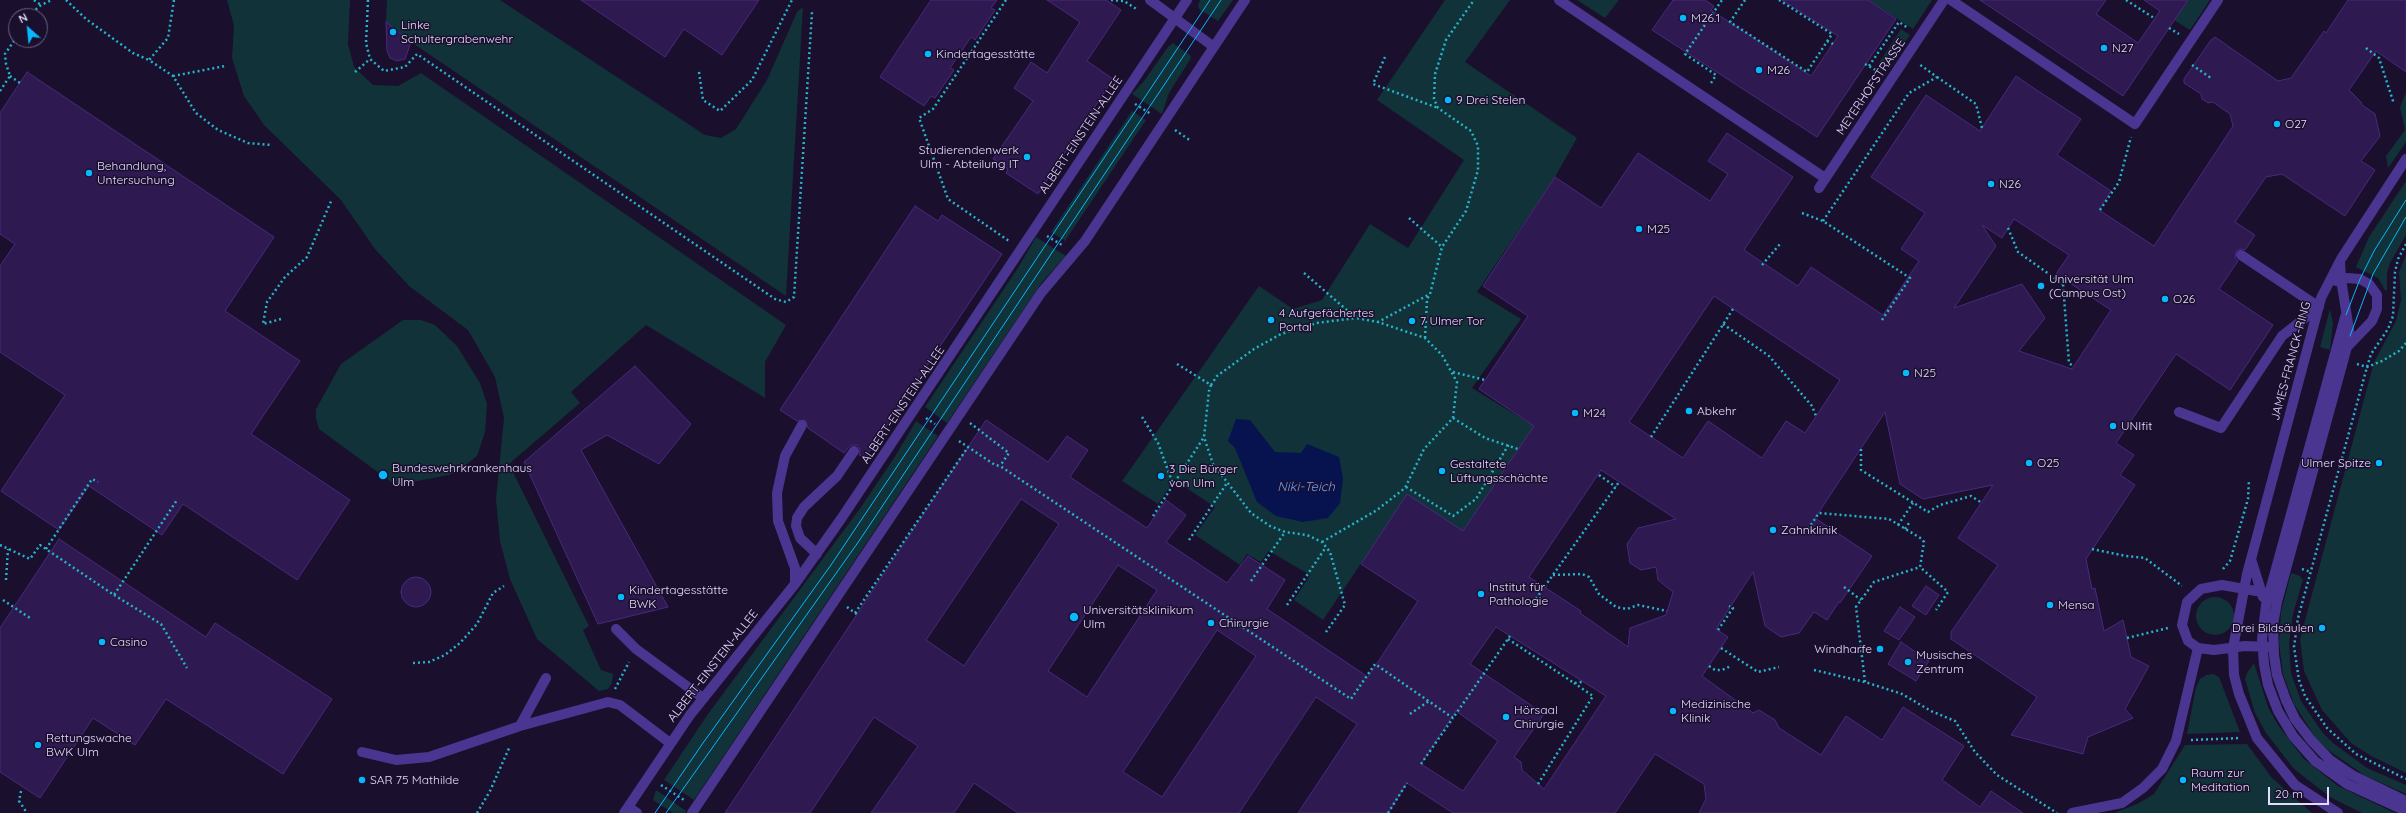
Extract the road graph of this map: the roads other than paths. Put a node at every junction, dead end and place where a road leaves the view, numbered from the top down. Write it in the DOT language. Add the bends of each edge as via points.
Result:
graph roads {
  1 [pos="1150,0"];
  2 [pos="1187,0"];
  3 [pos="1245,0"];
  4 [pos="1559,0"];
  5 [pos="1944,0"];
  6 [pos="1951,0"];
  7 [pos="2218,0"];
  8 [pos="1174,20"];
  9 [pos="1214,47"];
  10 [pos="2406,159"];
  11 [pos="1825,178"];
  12 [pos="1819,188"];
  13 [pos="2241,255"];
  14 [pos="2341,259"];
  15 [pos="2341,279"];
  16 [pos="2325,290"];
  17 [pos="2319,307"];
  18 [pos="2346,315"];
  19 [pos="2344,352"];
  20 [pos="2180,412"];
  21 [pos="802,425"];
  22 [pos="854,451"];
  23 [pos="817,554"];
  24 [pos="2251,559"];
  25 [pos="795,584"];
  26 [pos="2243,588"];
  27 [pos="2262,592"];
  28 [pos="2266,605"];
  29 [pos="2273,625"];
  30 [pos="616,629"];
  31 [pos="2262,647"];
  32 [pos="2198,648"];
  33 [pos="2233,648"];
  34 [pos="2273,648"];
  35 [pos="546,678"];
  36 [pos="703,698"];
  37 [pos="520,726"];
  38 [pos="670,743"];
  39 [pos="362,752"];
  40 [pos="2406,801"];
  41 [pos="626,810"];
  42 [pos="694,811"];
  43 [pos="2406,811"];
  44 [pos="637,813"];
  45 [pos="2072,813"];
  46 [pos="2338,813"];
  1 -- 8 [label="street"];
  2 -- 8 [label="street, ALBERT-EINSTEIN-ALLEE"];
  3 -- 9 [label="street"];
  4 -- 11 [label="street"];
  5 -- 11 [label="street, MEYERHOFSTRASSE"];
  6 -- 7 [label="street" via="2135,124"];
  8 -- 9 [label="street"];
  8 -- 23 [label="street, ALBERT-EINSTEIN-ALLEE" via="1035,227 1013,265"];
  9 -- 42 [label="street" via="1075,254 1045,288"];
  10 -- 14 [label="street, JAMES-FRANCK-RING"];
  11 -- 12 [label="street, MEYERHOFSTRASSE"];
  13 -- 17 [label="street"];
  14 -- 15 [label="street"];
  14 -- 16 [label="street, JAMES-FRANCK-RING"];
  15 -- 16 [label="street"];
  15 -- 18 [label="street"];
  15 -- 19 [label="street" via="2353,278 2369,284 2375,291 2377,300 2377,309 2372,321"];
  16 -- 17 [label="street, JAMES-FRANCK-RING"];
  17 -- 20 [label="street" via="2282,336 2222,428"];
  17 -- 24 [label="street, JAMES-FRANCK-RING"];
  18 -- 19 [label="street" via="2350,336"];
  18 -- 28 [label="street"];
  19 -- 29 [label="street" via="2284,572"];
  21 -- 25 [label="street" via="785,456 777,493 778,521 795,568"];
  22 -- 23 [label="street" via="837,476 804,507 797,518 796,526 800,538"];
  23 -- 25 [label="street, ALBERT-EINSTEIN-ALLEE"];
  24 -- 26 [label="street, JAMES-FRANCK-RING"];
  24 -- 27 [label="street"];
  25 -- 36 [label="street, ALBERT-EINSTEIN-ALLEE"];
  26 -- 27 [label="street"];
  26 -- 32 [label="street" via="2222,585 2201,589 2187,602 2182,625 2188,641"];
  26 -- 33 [label="street, JAMES-FRANCK-RING"];
  27 -- 28 [label="street"];
  28 -- 29 [label="street"];
  28 -- 31 [label="street"];
  29 -- 34 [label="street"];
  30 -- 36 [label="street" via="636,649"];
  31 -- 33 [label="street"];
  31 -- 34 [label="street"];
  31 -- 43 [label="street" via="2266,677 2275,703 2285,724 2303,749 2336,778"];
  32 -- 33 [label="street"];
  32 -- 45 [label="street" via="2176,741 2162,769 2143,788 2122,803"];
  33 -- 46 [label="street, JAMES-FRANCK-RING" via="2234,675 2239,694 2257,738 2295,785"];
  34 -- 40 [label="street" via="2284,695 2295,718 2311,740 2330,760 2352,775"];
  35 -- 37 [label="street"];
  36 -- 38 [label="street, ALBERT-EINSTEIN-ALLEE"];
  37 -- 38 [label="street" via="608,702 620,705"];
  37 -- 39 [label="street" via="429,757 396,760"];
  38 -- 41 [label="street, ALBERT-EINSTEIN-ALLEE"];
  41 -- 44 [label="street"];
}
